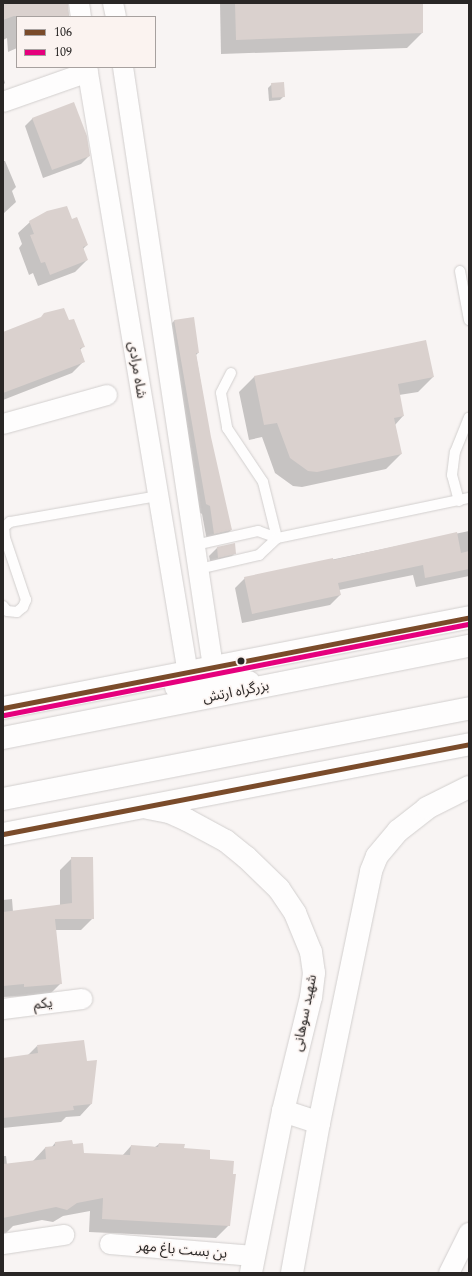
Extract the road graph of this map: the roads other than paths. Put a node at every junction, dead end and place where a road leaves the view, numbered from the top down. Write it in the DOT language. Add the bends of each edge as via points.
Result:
graph roads {
  1 [pos="79,3"];
  2 [pos="114,3"];
  3 [pos="81,16"];
  4 [pos="116,16"];
  5 [pos="123,68"];
  6 [pos="87,70"];
  7 [pos="3,102"];
  8 [pos="460,272"];
  9 [pos="469,320"];
  10 [pos="231,373"];
  11 [pos="107,395"];
  12 [pos="469,418"];
  13 [pos="3,424"];
  14 [pos="158,496"];
  15 [pos="464,500"];
  16 [pos="277,538"];
  17 [pos="195,545"];
  18 [pos="199,569"];
  19 [pos="3,606"];
  20 [pos="469,617"];
  21 [pos="469,646"];
  22 [pos="213,667"];
  23 [pos="188,674"];
  24 [pos="310,678"];
  25 [pos="84,693"];
  26 [pos="3,708"];
  27 [pos="469,708"];
  28 [pos="3,738"];
  29 [pos="469,744"];
  30 [pos="469,787"];
  31 [pos="3,799"];
  32 [pos="148,808"];
  33 [pos="3,834"];
  34 [pos="82,999"];
  35 [pos="3,1009"];
  36 [pos="283,1111"];
  37 [pos="319,1123"];
  38 [pos="469,1234"];
  39 [pos="64,1235"];
  40 [pos="3,1244"];
  41 [pos="110,1244"];
  42 [pos="252,1264"];
  43 [pos="292,1273"];
  44 [pos="449,1273"];
  1 -- 3 [label="street"];
  2 -- 4 [label="street"];
  5 -- 17 [label="street"];
  6 -- 7 [label="street"];
  6 -- 14 [label="street, شاه مرادی"];
  8 -- 9 [label="lane"];
  10 -- 16 [label="lane" via="221,393 227,428 263,482"];
  11 -- 13 [label="street"];
  12 -- 15 [label="lane" via="455,452 452,475"];
  14 -- 19 [label="lane" via="10,522 4,527 5,538 26,600 17,612 7,611"];
  14 -- 23 [label="street, شاه مرادی"];
  15 -- 16 [label="lane"];
  16 -- 17 [label="lane" via="258,531"];
  16 -- 18 [label="lane" via="259,555"];
  17 -- 18 [label="street"];
  18 -- 22 [label="street"];
  20 -- 22 [label="main road"];
  21 -- 24 [label="main road, بزرگراه ارتش"];
  22 -- 23 [label="main road"];
  23 -- 25 [label="main road"];
  24 -- 25 [label="main road"];
  24 -- 28 [label="main road, بزرگراه ارتش"];
  25 -- 26 [label="main road"];
  27 -- 31 [label="main road"];
  29 -- 32 [label="main road"];
  30 -- 37 [label="main road" via="427,808 398,831 377,856 371,871"];
  32 -- 33 [label="main road"];
  32 -- 36 [label="main road, شهید سوهانی" via="169,812 226,841 279,889 302,930 311,952 314,973"];
  34 -- 35 [label="street, یکم"];
  36 -- 37 [label="main road"];
  36 -- 42 [label="main road, شهید سوهانی"];
  37 -- 43 [label="main road"];
  38 -- 44 [label="street"];
  39 -- 40 [label="street"];
  41 -- 42 [label="street, بن بست باغ مهر"];
}
